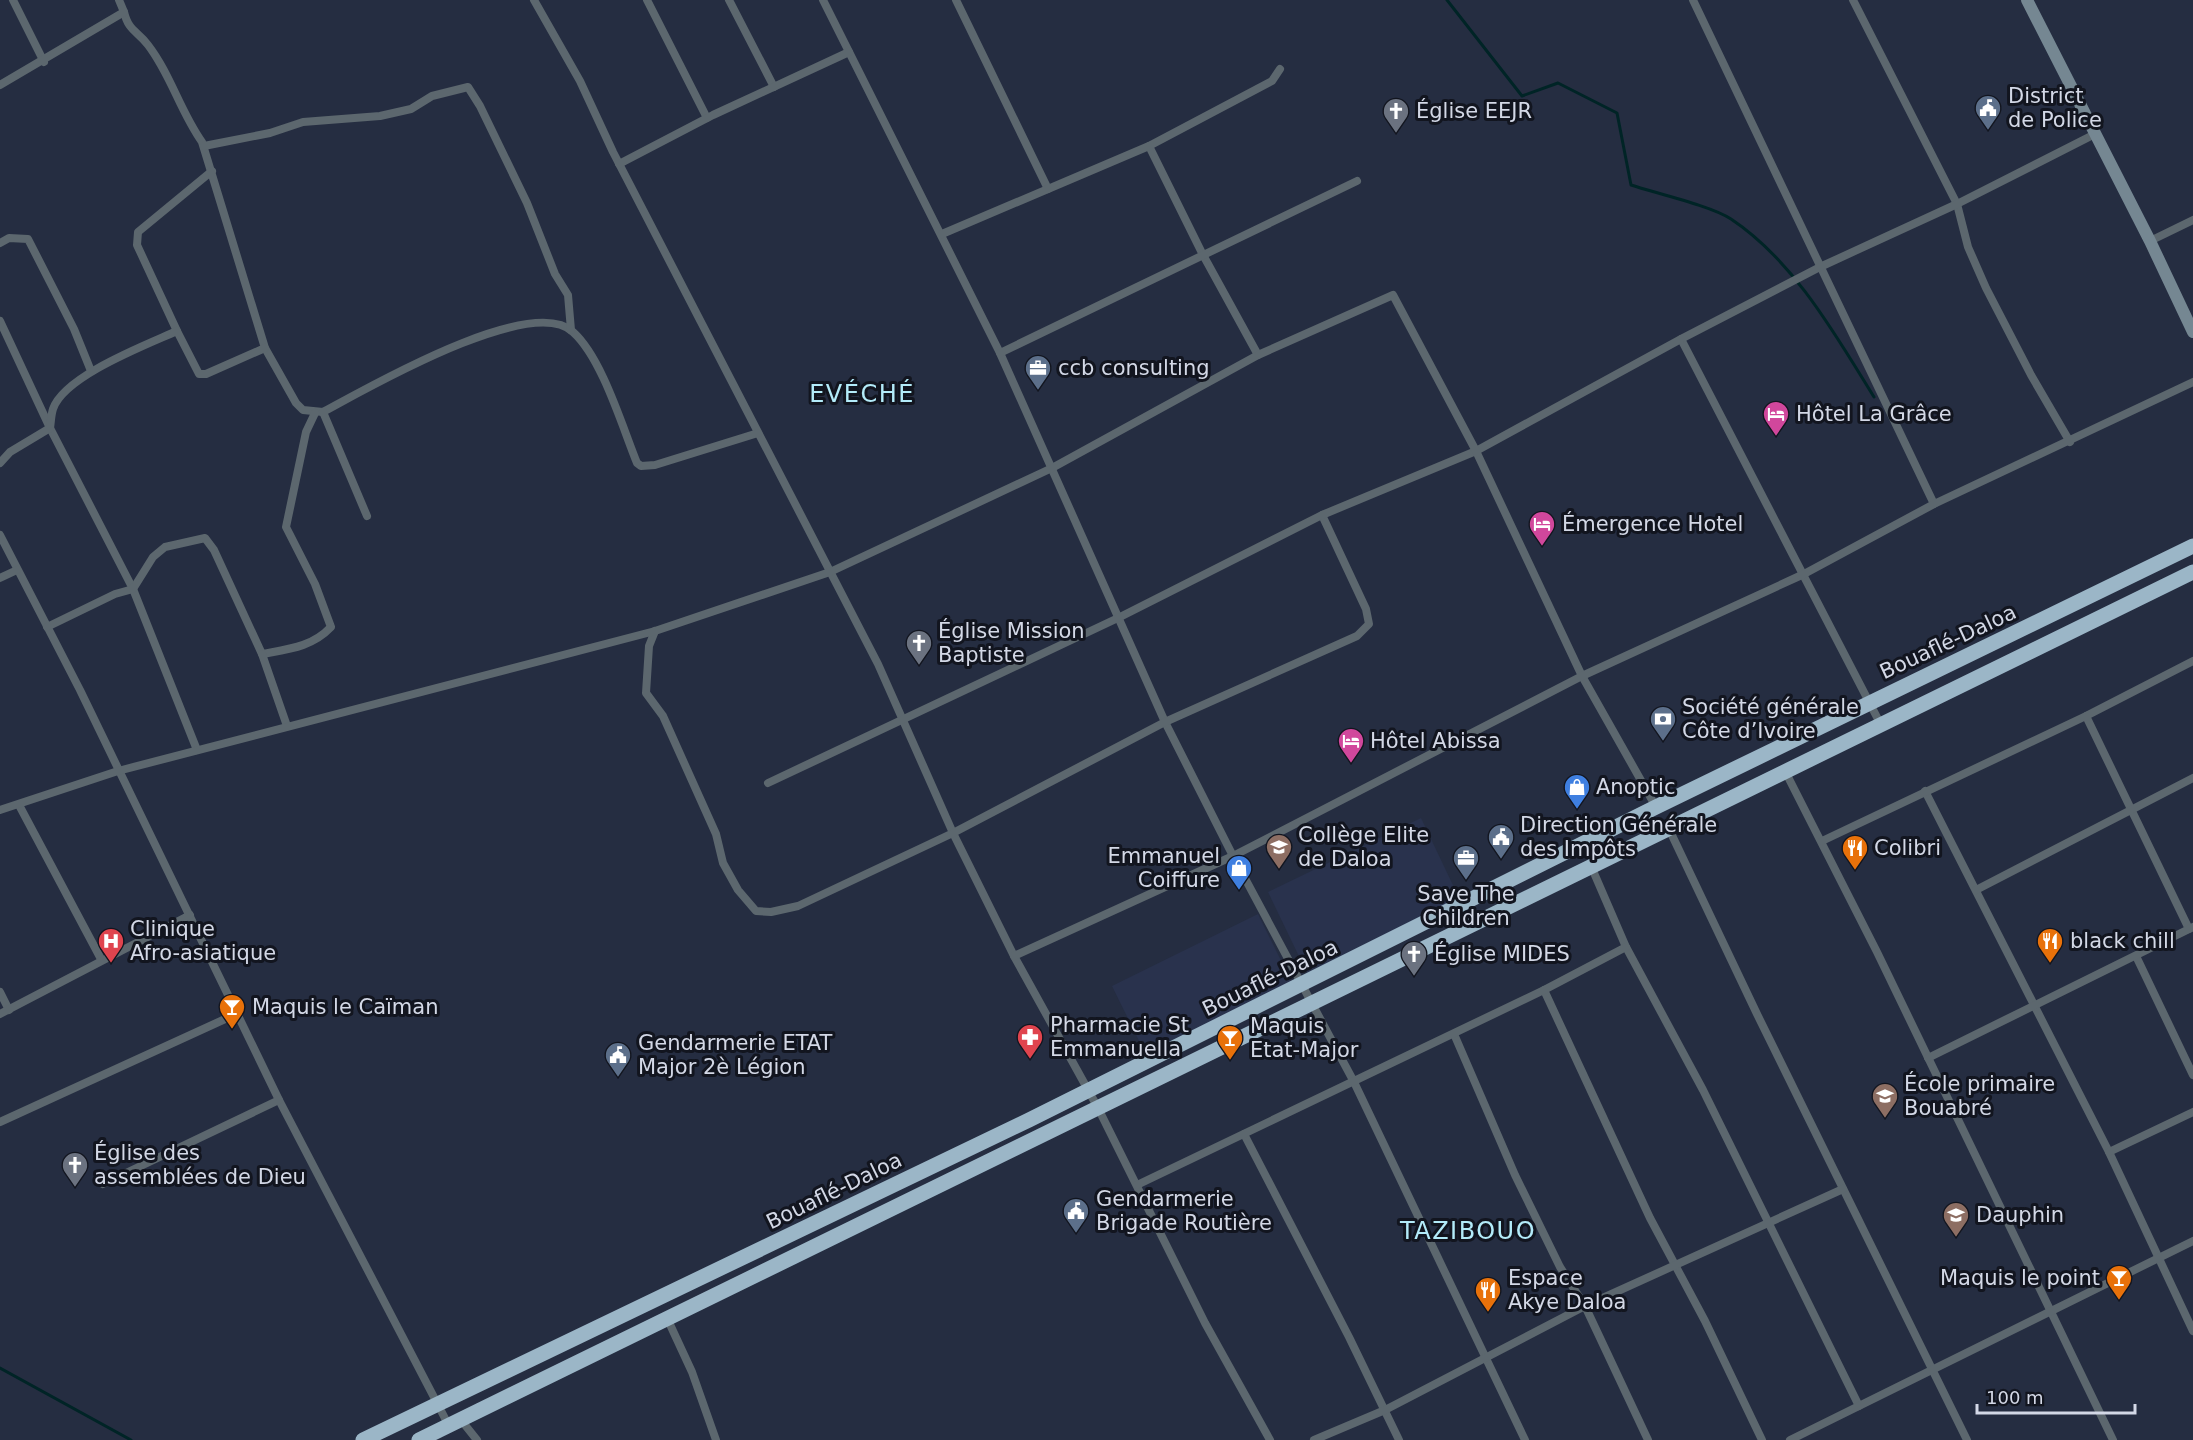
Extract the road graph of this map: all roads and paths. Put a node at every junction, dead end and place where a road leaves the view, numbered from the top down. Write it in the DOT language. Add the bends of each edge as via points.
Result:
graph roads {
  1 [pos="13,0"];
  2 [pos="119,0"];
  3 [pos="534,0"];
  4 [pos="647,0"];
  5 [pos="729,0"];
  6 [pos="823,0"];
  7 [pos="1693,0"];
  8 [pos="1853,0"];
  9 [pos="2027,0"];
  10 [pos="959,1"];
  11 [pos="124,12"];
  12 [pos="849,52"];
  13 [pos="44,62"];
  14 [pos="1280,69"];
  15 [pos="0,85"];
  16 [pos="774,87"];
  17 [pos="707,118"];
  18 [pos="2095,134"];
  19 [pos="204,146"];
  20 [pos="1149,146"];
  21 [pos="619,164"];
  22 [pos="212,171"];
  23 [pos="1357,181"];
  24 [pos="1048,189"];
  25 [pos="1957,204"];
  26 [pos="2193,220"];
  27 [pos="942,234"];
  28 [pos="2150,241"];
  29 [pos="0,243"];
  30 [pos="1202,253"];
  31 [pos="1820,267"];
  32 [pos="0,321"];
  33 [pos="571,330"];
  34 [pos="177,331"];
  35 [pos="2193,332"];
  36 [pos="1681,339"];
  37 [pos="265,348"];
  38 [pos="1000,353"];
  39 [pos="1258,355"];
  40 [pos="91,371"];
  41 [pos="2193,382"];
  42 [pos="319,412"];
  43 [pos="50,428"];
  44 [pos="758,433"];
  45 [pos="2070,441"];
  46 [pos="1476,451"];
  47 [pos="0,463"];
  48 [pos="1052,468"];
  49 [pos="1934,504"];
  50 [pos="1322,515"];
  51 [pos="367,516"];
  52 [pos="0,535"];
  53 [pos="2193,546"];
  54 [pos="17,570"];
  55 [pos="830,572"];
  56 [pos="2193,572"];
  57 [pos="1804,574"];
  58 [pos="0,578"];
  59 [pos="133,589"];
  60 [pos="1118,618"];
  61 [pos="46,627"];
  62 [pos="655,631"];
  63 [pos="262,654"];
  64 [pos="2193,661"];
  65 [pos="1582,676"];
  66 [pos="1869,702"];
  67 [pos="2086,716"];
  68 [pos="903,717"];
  69 [pos="1166,722"];
  70 [pos="1881,725"];
  71 [pos="287,726"];
  72 [pos="197,750"];
  73 [pos="118,771"];
  74 [pos="1785,771"];
  75 [pos="2193,778"];
  76 [pos="768,783"];
  77 [pos="1925,791"];
  78 [pos="19,805"];
  79 [pos="1656,807"];
  80 [pos="2130,808"];
  81 [pos="0,810"];
  82 [pos="1669,829"];
  83 [pos="953,833"];
  84 [pos="1822,841"];
  85 [pos="1233,856"];
  86 [pos="1591,866"];
  87 [pos="1976,890"];
  88 [pos="190,915"];
  89 [pos="2191,928"];
  90 [pos="1626,947"];
  91 [pos="1014,956"];
  92 [pos="2136,956"];
  93 [pos="101,959"];
  94 [pos="1302,986"];
  95 [pos="1544,990"];
  96 [pos="0,992"];
  97 [pos="1311,1004"];
  98 [pos="2035,1006"];
  99 [pos="9,1010"];
  100 [pos="0,1014"];
  101 [pos="236,1014"];
  102 [pos="1454,1034"];
  103 [pos="1928,1058"];
  104 [pos="2193,1075"];
  105 [pos="1354,1082"];
  106 [pos="1089,1090"];
  107 [pos="279,1100"];
  108 [pos="1098,1108"];
  109 [pos="2193,1112"];
  110 [pos="0,1122"];
  111 [pos="1244,1134"];
  112 [pos="2109,1152"];
  113 [pos="103,1184"];
  114 [pos="1137,1185"];
  115 [pos="1844,1188"];
  116 [pos="1767,1223"];
  117 [pos="2193,1241"];
  118 [pos="2160,1257"];
  119 [pos="1675,1263"];
  120 [pos="1585,1306"];
  121 [pos="2049,1310"];
  122 [pos="666,1318"];
  123 [pos="2193,1331"];
  124 [pos="1486,1358"];
  125 [pos="1932,1369"];
  126 [pos="439,1406"];
  127 [pos="1858,1406"];
  128 [pos="1385,1410"];
  129 [pos="455,1423"];
  130 [pos="363,1440"];
  131 [pos="419,1440"];
  132 [pos="477,1440"];
  133 [pos="716,1440"];
  134 [pos="1270,1440"];
  135 [pos="1314,1440"];
  136 [pos="1399,1440"];
  137 [pos="1525,1440"];
  138 [pos="1648,1440"];
  139 [pos="1762,1440"];
  140 [pos="1790,1440"];
  141 [pos="1967,1440"];
  142 [pos="2113,1440"];
  1 -- 13 [label="street"];
  2 -- 11 [label="street"];
  3 -- 21 [label="street" via="580,81"];
  4 -- 17 [label="street"];
  5 -- 16 [label="street"];
  6 -- 12 [label="street"];
  7 -- 31 [label="street"];
  8 -- 25 [label="street"];
  9 -- 18 [label="street"];
  10 -- 24 [label="street"];
  11 -- 13 [label="street"];
  11 -- 19 [label="street" via="128,27 147,42 166,72 187,121"];
  12 -- 16 [label="street"];
  12 -- 27 [label="street"];
  13 -- 15 [label="street"];
  14 -- 20 [label="street" via="1272,81"];
  16 -- 17 [label="street"];
  17 -- 21 [label="street"];
  18 -- 25 [label="street"];
  18 -- 28 [label="street"];
  19 -- 22 [label="street"];
  19 -- 33 [label="street" via="303,122 380,116 411,109 432,96 468,87 527,203 555,274 568,296"];
  20 -- 24 [label="street"];
  20 -- 30 [label="street"];
  21 -- 44 [label="street"];
  22 -- 34 [label="street" via="138,232 140,254"];
  22 -- 37 [label="street"];
  23 -- 30 [label="street"];
  24 -- 27 [label="street"];
  25 -- 31 [label="street"];
  25 -- 45 [label="street" via="1968,247 1986,288"];
  26 -- 28 [label="street"];
  27 -- 38 [label="street"];
  28 -- 35 [label="street"];
  29 -- 40 [label="street" via="9,238 28,239"];
  30 -- 38 [label="street"];
  30 -- 39 [label="street"];
  31 -- 36 [label="street"];
  31 -- 49 [label="street"];
  32 -- 43 [label="street"];
  33 -- 42 [label="street" via="538,323 509,328 436,353"];
  33 -- 44 [label="street" via="596,366 641,466"];
  34 -- 37 [label="street" via="199,374"];
  34 -- 40 [label="street"];
  36 -- 46 [label="street"];
  36 -- 57 [label="street"];
  37 -- 42 [label="street" via="296,403 303,410"];
  38 -- 48 [label="street"];
  39 -- 46 [label="street" via="1393,295"];
  39 -- 48 [label="street"];
  40 -- 43 [label="street" via="53,408"];
  41 -- 45 [label="street"];
  42 -- 51 [label="street"];
  42 -- 63 [label="street" via="306,432 286,527 315,584 331,627 319,640"];
  43 -- 47 [label="street" via="10,452"];
  43 -- 59 [label="street"];
  44 -- 55 [label="street"];
  45 -- 49 [label="street"];
  46 -- 50 [label="street"];
  46 -- 65 [label="street"];
  48 -- 55 [label="street"];
  48 -- 60 [label="street"];
  49 -- 57 [label="street"];
  50 -- 60 [label="street"];
  50 -- 69 [label="street" via="1366,609 1369,624 1357,636"];
  52 -- 54 [label="street"];
  53 -- 66 [label="highway, Bouaflé-Daloa"];
  54 -- 58 [label="street"];
  54 -- 61 [label="street"];
  55 -- 62 [label="street"];
  55 -- 68 [label="street"];
  56 -- 70 [label="highway, Bouaflé-Daloa"];
  57 -- 65 [label="street"];
  57 -- 66 [label="street"];
  59 -- 61 [label="street"];
  59 -- 63 [label="street" via="153,557 165,547 205,538"];
  59 -- 72 [label="street"];
  60 -- 68 [label="street"];
  60 -- 69 [label="street"];
  61 -- 73 [label="street"];
  62 -- 71 [label="street"];
  62 -- 83 [label="street" via="649,646 646,693 663,716 716,834 723,863 738,891 756,911 798,906"];
  63 -- 71 [label="street"];
  64 -- 67 [label="street"];
  65 -- 79 [label="street"];
  65 -- 85 [label="street"];
  66 -- 70 [label="street"];
  66 -- 79 [label="highway, Bouaflé-Daloa"];
  67 -- 77 [label="street"];
  67 -- 80 [label="street"];
  68 -- 76 [label="street"];
  68 -- 83 [label="street"];
  69 -- 83 [label="street"];
  69 -- 85 [label="street"];
  70 -- 74 [label="highway, Bouaflé-Daloa"];
  71 -- 72 [label="street"];
  72 -- 73 [label="street"];
  73 -- 78 [label="street"];
  73 -- 88 [label="street"];
  74 -- 82 [label="highway, Bouaflé-Daloa"];
  74 -- 84 [label="street"];
  75 -- 80 [label="street"];
  77 -- 84 [label="street"];
  77 -- 87 [label="street"];
  78 -- 81 [label="street"];
  78 -- 93 [label="street"];
  79 -- 94 [label="highway, Bouaflé-Daloa"];
  80 -- 87 [label="street"];
  80 -- 89 [label="street"];
  82 -- 86 [label="highway, Bouaflé-Daloa"];
  82 -- 115 [label="street"];
  83 -- 91 [label="street"];
  84 -- 103 [label="street"];
  85 -- 91 [label="street"];
  85 -- 94 [label="street"];
  86 -- 90 [label="street"];
  86 -- 97 [label="highway, Bouaflé-Daloa"];
  87 -- 98 [label="street"];
  88 -- 93 [label="street"];
  88 -- 101 [label="street"];
  89 -- 92 [label="street"];
  90 -- 95 [label="street"];
  90 -- 116 [label="street" via="1703,1090"];
  91 -- 106 [label="street"];
  92 -- 98 [label="street"];
  92 -- 104 [label="street"];
  93 -- 99 [label="street"];
  94 -- 97 [label="street"];
  94 -- 106 [label="highway, Bouaflé-Daloa"];
  95 -- 102 [label="street"];
  95 -- 119 [label="street" via="1650,1218"];
  96 -- 99 [label="street"];
  97 -- 105 [label="street"];
  97 -- 108 [label="highway, Bouaflé-Daloa"];
  98 -- 103 [label="street"];
  98 -- 112 [label="street"];
  99 -- 100 [label="street"];
  101 -- 107 [label="street"];
  101 -- 110 [label="street"];
  102 -- 105 [label="street"];
  102 -- 120 [label="street" via="1515,1175 1560,1267"];
  103 -- 121 [label="street"];
  105 -- 111 [label="street"];
  105 -- 124 [label="street"];
  106 -- 108 [label="street"];
  106 -- 126 [label="highway, Bouaflé-Daloa"];
  107 -- 113 [label="street"];
  107 -- 126 [label="street"];
  108 -- 114 [label="street"];
  108 -- 122 [label="highway, Bouaflé-Daloa"];
  109 -- 112 [label="street"];
  111 -- 114 [label="street"];
  111 -- 128 [label="street"];
  112 -- 118 [label="street"];
  114 -- 134 [label="street" via="1205,1323"];
  115 -- 116 [label="street"];
  115 -- 125 [label="street"];
  116 -- 119 [label="street"];
  116 -- 127 [label="street"];
  117 -- 118 [label="street"];
  118 -- 121 [label="street"];
  118 -- 123 [label="street"];
  119 -- 120 [label="street"];
  119 -- 139 [label="street"];
  120 -- 124 [label="street"];
  120 -- 138 [label="street"];
  121 -- 125 [label="street"];
  121 -- 142 [label="street"];
  122 -- 129 [label="highway, Bouaflé-Daloa"];
  122 -- 133 [label="street" via="692,1372"];
  124 -- 128 [label="street"];
  124 -- 137 [label="street"];
  125 -- 127 [label="street"];
  125 -- 141 [label="street"];
  126 -- 129 [label="street"];
  126 -- 130 [label="highway, Bouaflé-Daloa"];
  127 -- 140 [label="street"];
  128 -- 135 [label="street"];
  128 -- 136 [label="street"];
  129 -- 131 [label="highway, Bouaflé-Daloa"];
  129 -- 132 [label="street"];
}
